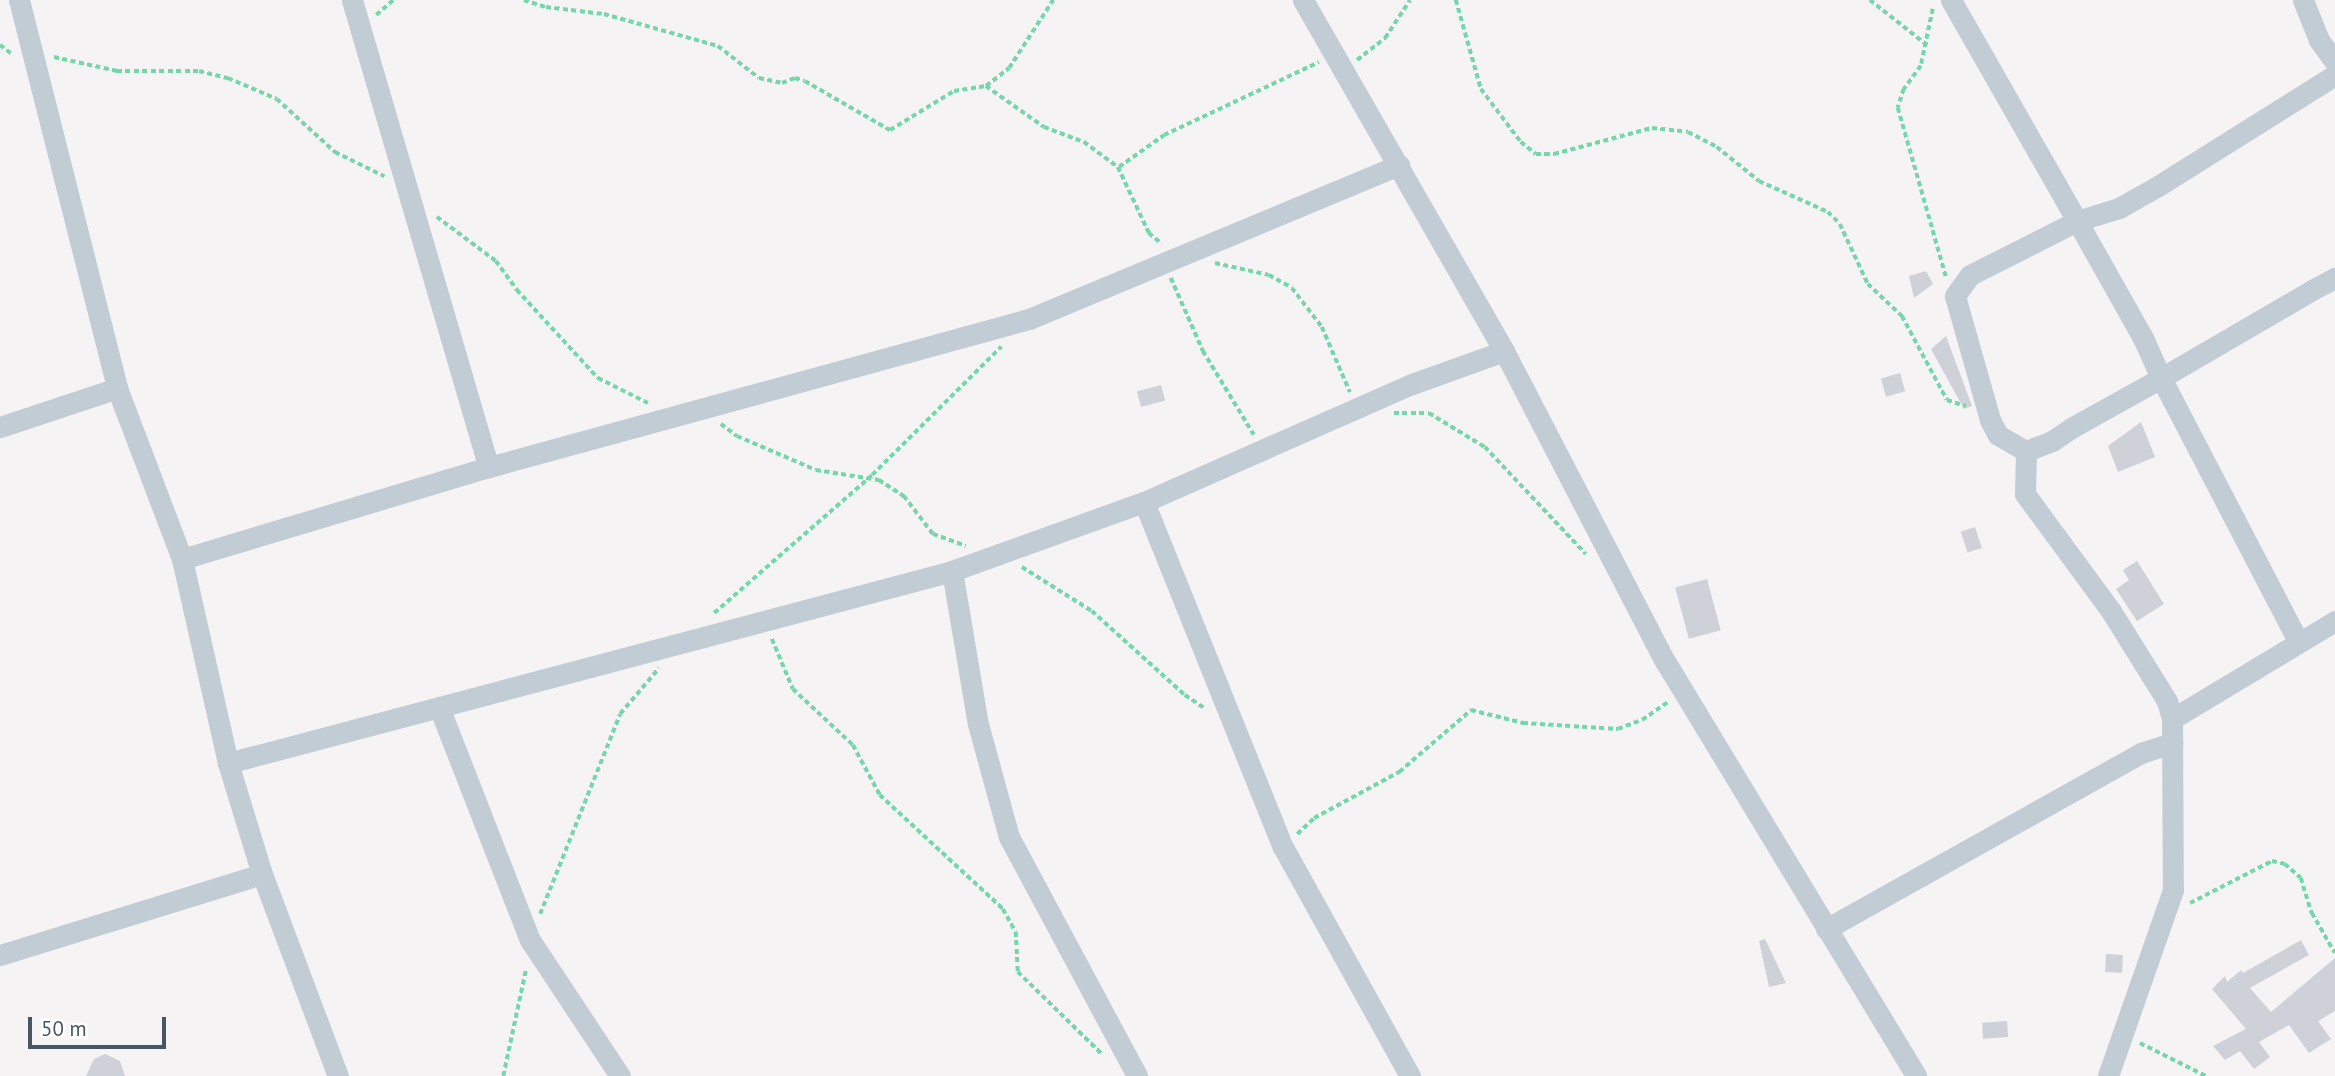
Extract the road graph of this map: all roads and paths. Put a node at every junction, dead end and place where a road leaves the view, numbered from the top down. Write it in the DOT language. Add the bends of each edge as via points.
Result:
graph roads {
  1 [pos="19,0"];
  2 [pos="352,0"];
  3 [pos="524,0"];
  4 [pos="1053,0"];
  5 [pos="1303,0"];
  6 [pos="1410,0"];
  7 [pos="1456,0"];
  8 [pos="1870,0"];
  9 [pos="1935,0"];
  10 [pos="1951,0"];
  11 [pos="2303,0"];
  12 [pos="1927,45"];
  13 [pos="35,53"];
  14 [pos="2335,62"];
  15 [pos="1338,63"];
  16 [pos="2335,75"];
  17 [pos="986,86"];
  18 [pos="1399,165"];
  19 [pos="1118,167"];
  20 [pos="410,199"];
  21 [pos="2077,222"];
  22 [pos="1174,259"];
  23 [pos="2335,278"];
  24 [pos="1957,292"];
  25 [pos="1504,351"];
  26 [pos="2161,378"];
  27 [pos="117,388"];
  28 [pos="1366,403"];
  29 [pos="1986,409"];
  30 [pos="698,410"];
  31 [pos="673,417"];
  32 [pos="0,427"];
  33 [pos="1260,450"];
  34 [pos="2026,451"];
  35 [pos="489,467"];
  36 [pos="1144,502"];
  37 [pos="993,556"];
  38 [pos="182,559"];
  39 [pos="952,571"];
  40 [pos="1620,576"];
  41 [pos="765,621"];
  42 [pos="2335,621"];
  43 [pos="2298,640"];
  44 [pos="1683,692"];
  45 [pos="439,707"];
  46 [pos="2172,719"];
  47 [pos="1236,735"];
  48 [pos="2172,743"];
  49 [pos="229,763"];
  50 [pos="1283,847"];
  51 [pos="262,874"];
  52 [pos="2166,915"];
  53 [pos="1826,929"];
  54 [pos="530,940"];
  55 [pos="2335,953"];
  56 [pos="0,955"];
  57 [pos="2122,1034"];
  58 [pos="1103,1055"];
  59 [pos="338,1076"];
  60 [pos="503,1076"];
  61 [pos="620,1076"];
  62 [pos="1137,1076"];
  63 [pos="1410,1076"];
  64 [pos="1916,1076"];
  65 [pos="2108,1076"];
  66 [pos="2206,1076"];
  1 -- 13 [label="street"];
  2 -- 20 [label="street"];
  3 -- 17 [label="path" via="546,8 604,14 718,46 759,78 805,81 890,130 954,91"];
  4 -- 17 [label="path" via="1009,68"];
  5 -- 15 [label="street"];
  6 -- 15 [label="path" via="1385,38"];
  7 -- 29 [label="path" via="1481,89 1521,142 1536,154 1555,154 1652,128 1688,132 1717,147 1759,181 1815,205 1840,224 1868,284 1902,316 1947,400"];
  8 -- 12 [label="path"];
  9 -- 12 [label="path"];
  10 -- 21 [label="street"];
  11 -- 14 [label="street" via="2319,40"];
  12 -- 24 [label="path" via="1918,74 1900,98 1900,122 1944,271"];
  13 -- 20 [label="path" via="117,72 199,71 259,90 290,108 335,152 382,175"];
  13 -- 27 [label="street"];
  15 -- 18 [label="street"];
  15 -- 19 [label="path" via="1164,135"];
  16 -- 21 [label="street" via="2158,186 2119,208"];
  17 -- 19 [label="path" via="1044,127 1084,142"];
  18 -- 22 [label="street"];
  18 -- 25 [label="street"];
  19 -- 22 [label="path" via="1149,233"];
  20 -- 31 [label="path" via="483,247 598,378"];
  20 -- 35 [label="street"];
  21 -- 24 [label="street" via="1970,275"];
  21 -- 26 [label="street"];
  22 -- 28 [label="path" via="1269,275 1292,288 1322,327 1341,379"];
  22 -- 30 [label="street" via="1029,319"];
  22 -- 33 [label="path" via="1203,351"];
  23 -- 26 [label="street"];
  24 -- 29 [label="street" via="1956,307"];
  25 -- 28 [label="street"];
  25 -- 40 [label="street"];
  26 -- 34 [label="street"];
  26 -- 43 [label="street"];
  27 -- 32 [label="street"];
  27 -- 38 [label="street"];
  28 -- 33 [label="street"];
  28 -- 40 [label="path" via="1398,414 1429,413 1462,430 1493,455 1576,545"];
  29 -- 34 [label="street" via="1998,435"];
  30 -- 31 [label="street"];
  30 -- 37 [label="path" via="737,436 816,470 879,480 904,495 933,534"];
  31 -- 35 [label="street"];
  33 -- 36 [label="street"];
  34 -- 46 [label="street" via="2025,494 2111,611 2167,701"];
  35 -- 38 [label="street"];
  36 -- 37 [label="street"];
  36 -- 47 [label="street"];
  37 -- 39 [label="street"];
  37 -- 47 [label="path" via="1030,570 1092,611 1191,701 1216,715"];
  38 -- 49 [label="street"];
  39 -- 41 [label="street"];
  39 -- 62 [label="street" via="978,724 1009,836"];
  40 -- 44 [label="street"];
  41 -- 45 [label="street"];
  41 -- 58 [label="path" via="793,690 853,745 880,795 1003,909 1016,932 1018,972"];
  42 -- 43 [label="street"];
  43 -- 46 [label="street"];
  44 -- 50 [label="path" via="1642,720 1618,729 1523,723 1471,710 1399,772 1314,818"];
  44 -- 53 [label="street"];
  45 -- 49 [label="street"];
  45 -- 54 [label="street"];
  46 -- 48 [label="street"];
  47 -- 50 [label="street"];
  48 -- 52 [label="street" via="2173,890"];
  48 -- 53 [label="street" via="2141,753"];
  49 -- 51 [label="street"];
  50 -- 63 [label="street"];
  51 -- 56 [label="street"];
  51 -- 59 [label="street"];
  52 -- 55 [label="path" via="2272,861 2286,864 2301,878 2312,913"];
  52 -- 57 [label="street"];
  53 -- 64 [label="street"];
  54 -- 60 [label="path" via="518,1022"];
  54 -- 61 [label="street"];
  57 -- 65 [label="street"];
  57 -- 66 [label="path"];
}
